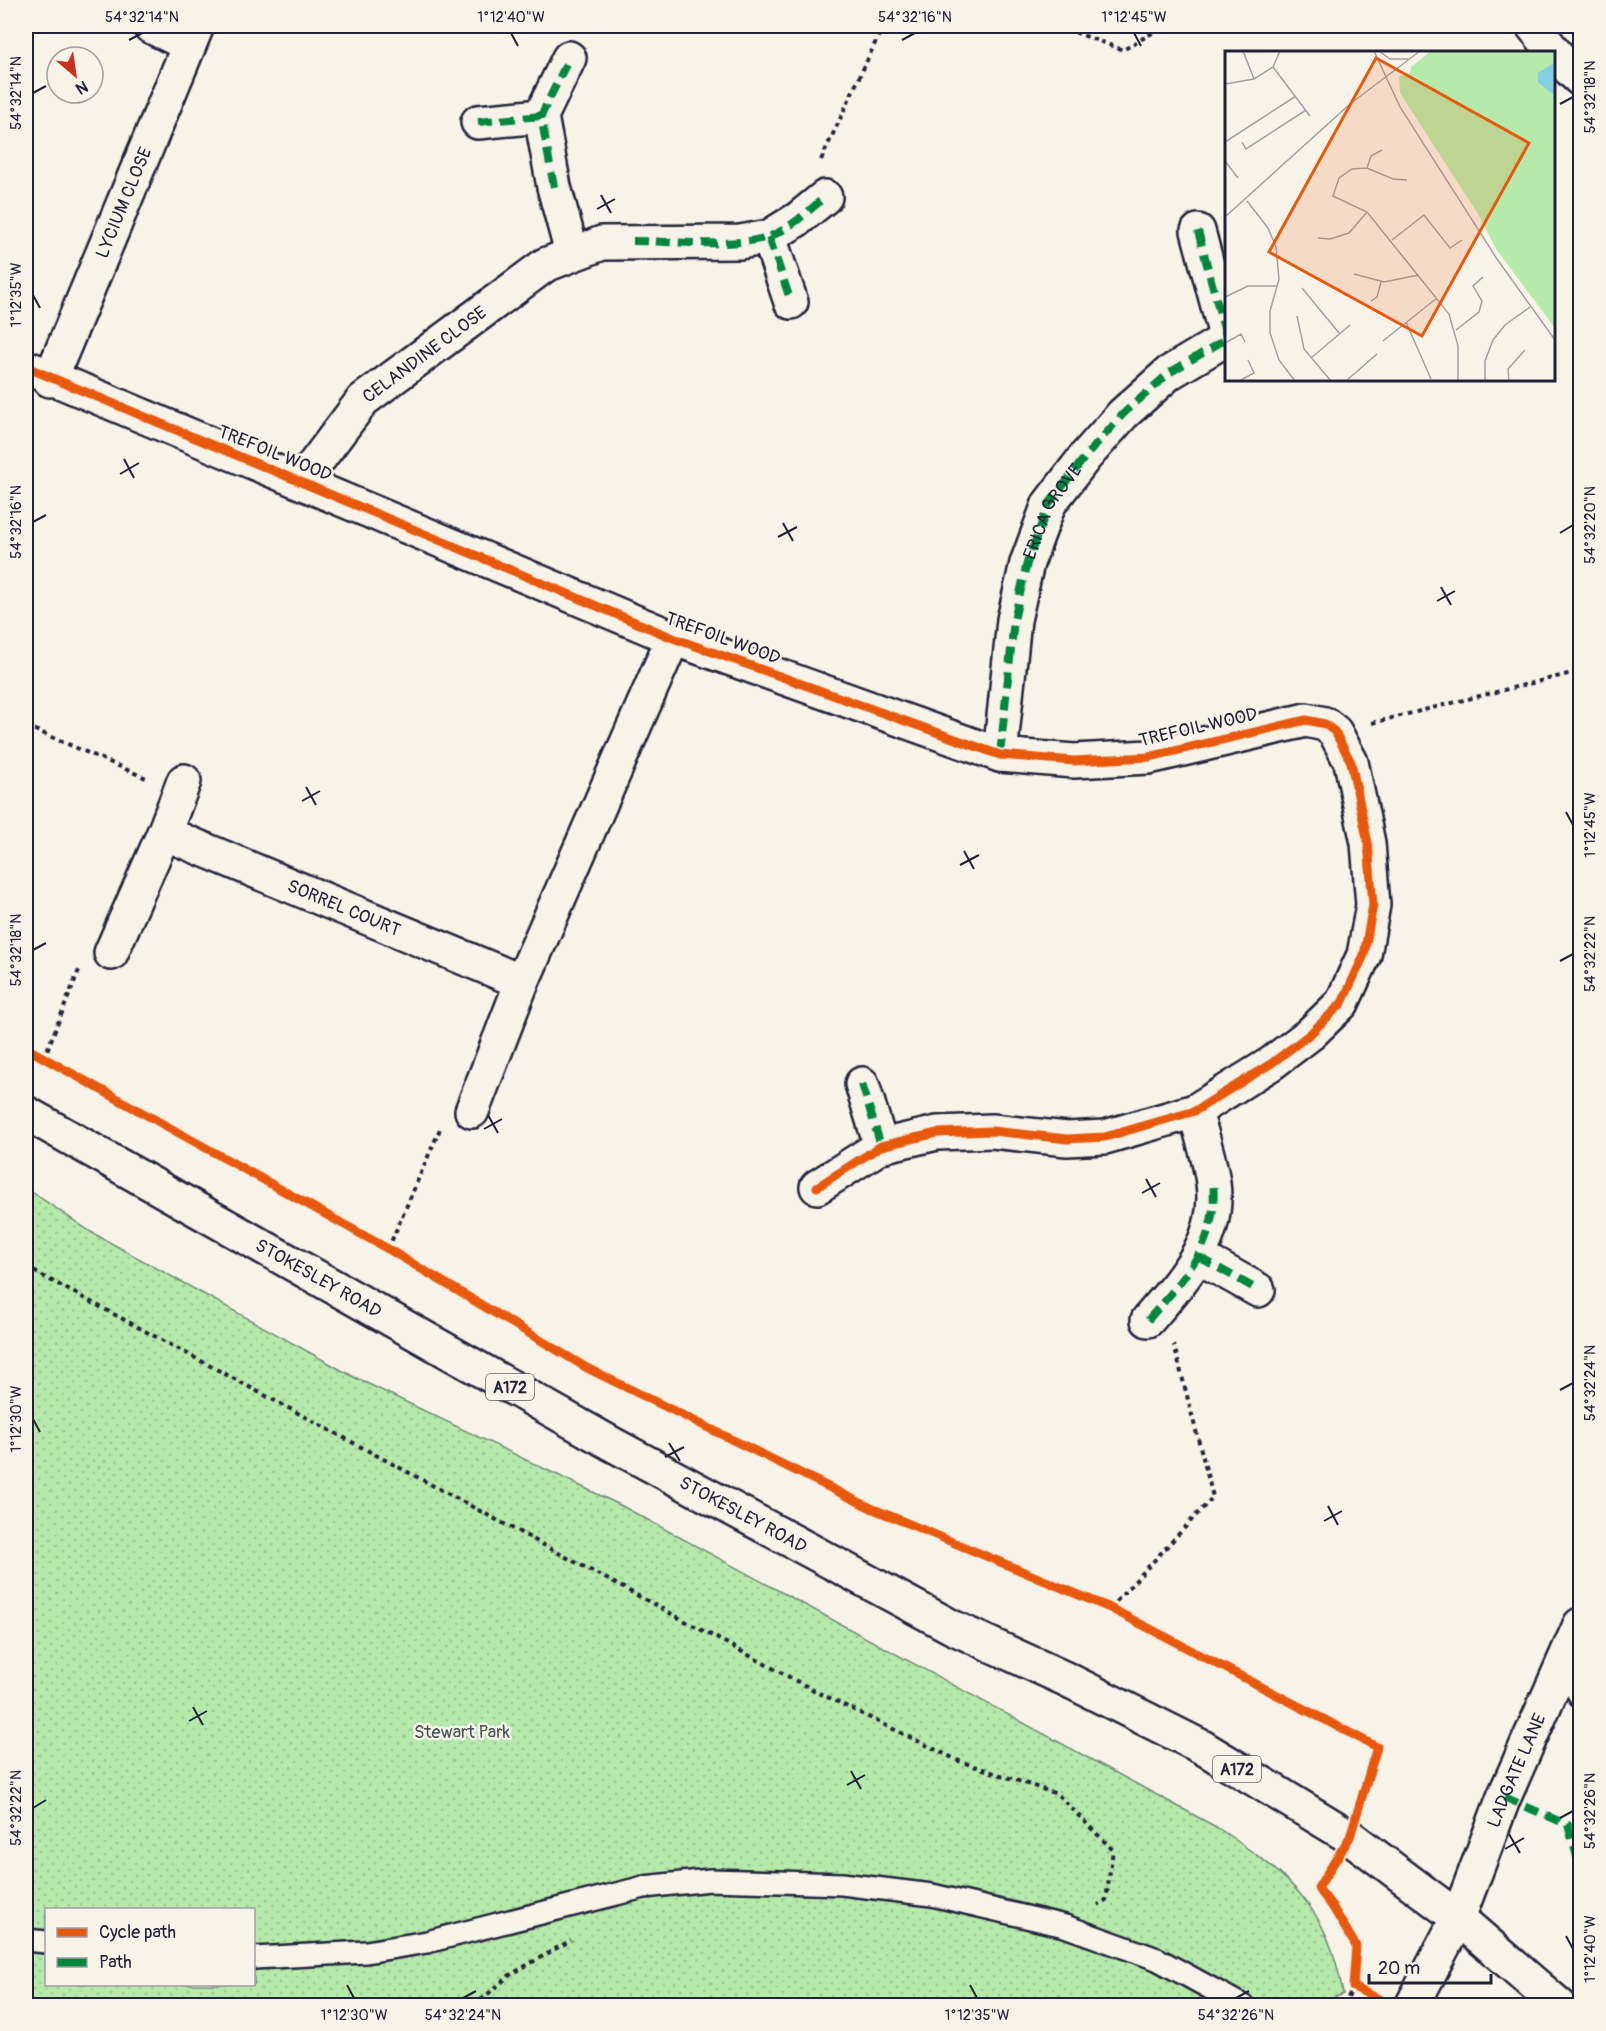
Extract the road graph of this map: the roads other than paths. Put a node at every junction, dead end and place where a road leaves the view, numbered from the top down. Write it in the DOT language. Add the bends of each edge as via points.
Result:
graph roads {
  1 [pos="150,26"];
  2 [pos="1533,26"];
  3 [pos="193,35"];
  4 [pos="1554,51"];
  5 [pos="1555,53"];
  6 [pos="569,58"];
  7 [pos="1581,79"];
  8 [pos="541,117"];
  9 [pos="478,122"];
  10 [pos="825,197"];
  11 [pos="1198,231"];
  12 [pos="769,237"];
  13 [pos="572,253"];
  14 [pos="790,302"];
  15 [pos="1225,331"];
  16 [pos="1225,339"];
  17 [pos="38,374"];
  18 [pos="302,481"];
  19 [pos="673,638"];
  20 [pos="1000,754"];
  21 [pos="182,787"];
  22 [pos="164,833"];
  23 [pos="111,953"];
  24 [pos="522,982"];
  25 [pos="862,1084"];
  26 [pos="472,1110"];
  27 [pos="1195,1111"];
  28 [pos="26,1113"];
  29 [pos="881,1146"];
  30 [pos="818,1187"];
  31 [pos="1199,1257"];
  32 [pos="1258,1290"];
  33 [pos="1148,1320"];
  34 [pos="1581,1625"];
  35 [pos="1563,1668"];
  36 [pos="1581,1696"];
  37 [pos="1458,1918"];
  38 [pos="26,1940"];
  39 [pos="45,1942"];
  40 [pos="255,1959"];
  41 [pos="1242,2006"];
  42 [pos="1412,2006"];
  43 [pos="1560,2006"];
  1 -- 3 [label="street"];
  2 -- 4 [label="street"];
  3 -- 17 [label="street, LYCIUM CLOSE"];
  5 -- 7 [label="street"];
  6 -- 8 [label="street"];
  8 -- 9 [label="street"];
  8 -- 13 [label="street"];
  10 -- 12 [label="street"];
  11 -- 15 [label="street"];
  12 -- 13 [label="street, CELANDINE CLOSE" via="740,242 602,243"];
  12 -- 14 [label="street"];
  13 -- 18 [label="street, CELANDINE CLOSE" via="545,266 363,400"];
  16 -- 20 [label="street, ERICA GROVE" via="1169,373 1123,414 1049,504 1027,563 1014,620"];
  17 -- 18 [label="street, TREFOIL WOOD"];
  18 -- 19 [label="street, TREFOIL WOOD"];
  19 -- 20 [label="street, TREFOIL WOOD"];
  19 -- 24 [label="street"];
  20 -- 27 [label="street, TREFOIL WOOD" via="1074,761 1149,757 1306,720 1325,724 1335,732 1351,762 1368,843 1373,905 1364,955 1342,1003 1310,1034"];
  21 -- 22 [label="street"];
  22 -- 23 [label="street"];
  22 -- 24 [label="street, SORREL COURT"];
  24 -- 26 [label="street"];
  25 -- 29 [label="street"];
  27 -- 29 [label="street" via="1105,1137 948,1132"];
  27 -- 31 [label="street" via="1213,1180 1214,1208"];
  28 -- 37 [label="street, STOKESLEY ROAD / A172" via="623,1450 952,1627 1202,1747 1350,1837"];
  29 -- 30 [label="street"];
  31 -- 32 [label="street"];
  31 -- 33 [label="street"];
  34 -- 35 [label="street, LADGATE LANE"];
  35 -- 36 [label="lane"];
  35 -- 37 [label="street, LADGATE LANE" via="1504,1797"];
  37 -- 42 [label="street, LADGATE LANE"];
  37 -- 43 [label="street, A172"];
  38 -- 39 [label="lane"];
  40 -- 41 [label="lane" via="366,1952 427,1942 644,1887 710,1880 842,1884 932,1894 1065,1926 1157,1959"];
}
